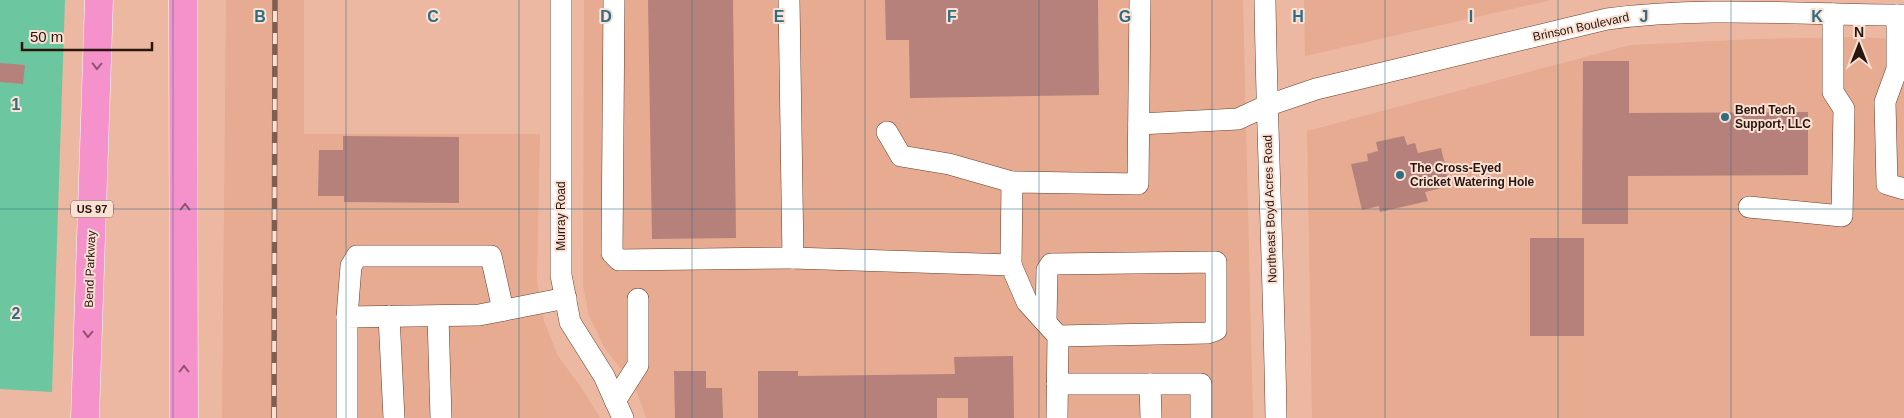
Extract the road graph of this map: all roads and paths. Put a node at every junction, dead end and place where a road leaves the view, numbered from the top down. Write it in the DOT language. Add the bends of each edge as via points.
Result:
graph roads {
  1 [pos="99,0"];
  2 [pos="183,0"];
  3 [pos="561,0"];
  4 [pos="614,0"];
  5 [pos="789,0"];
  6 [pos="1140,0"];
  7 [pos="1265,0"];
  8 [pos="1622,8"];
  9 [pos="1833,14"];
  10 [pos="1900,14"];
  11 [pos="1266,106"];
  12 [pos="1139,124"];
  13 [pos="888,132"];
  14 [pos="1012,182"];
  15 [pos="1904,189"];
  16 [pos="1749,207"];
  17 [pos="793,258"];
  18 [pos="1011,265"];
  19 [pos="566,298"];
  20 [pos="638,299"];
  21 [pos="502,310"];
  22 [pos="389,316"];
  23 [pos="438,316"];
  24 [pos="347,317"];
  25 [pos="1052,329"];
  26 [pos="1058,384"];
  27 [pos="1150,384"];
  28 [pos="619,410"];
  29 [pos="85,418"];
  30 [pos="184,418"];
  31 [pos="347,418"];
  32 [pos="394,418"];
  33 [pos="441,418"];
  34 [pos="1057,418"];
  35 [pos="1151,418"];
  36 [pos="1200,418"];
  37 [pos="1276,418"];
  1 -- 29 [label="highway, Bend Parkway / US 97, one-way"];
  30 -- 2 [label="highway, one-way"];
  3 -- 19 [label="street, Murray Road" via="562,275"];
  4 -- 17 [label="street" via="612,253 619,260"];
  5 -- 17 [label="street"];
  6 -- 12 [label="street"];
  7 -- 11 [label="street, Northeast Boyd Acres Road"];
  8 -- 9 [label="street, Brinson Boulevard" via="1654,13"];
  8 -- 11 [label="street, Brinson Boulevard" via="1607,19 1316,89"];
  9 -- 10 [label="street, Brinson Boulevard"];
  9 -- 16 [label="street" via="1832,92 1844,109 1842,216"];
  10 -- 15 [label="street" via="1897,69 1885,102 1887,184"];
  11 -- 12 [label="street, Brinson Boulevard" via="1238,119"];
  11 -- 37 [label="street, Northeast Boyd Acres Road"];
  12 -- 14 [label="street" via="1138,184"];
  13 -- 14 [label="street" via="902,156 948,164"];
  14 -- 18 [label="street"];
  17 -- 18 [label="street"];
  18 -- 25 [label="street" via="1028,302"];
  19 -- 21 [label="street"];
  19 -- 28 [label="street, Murray Road" via="570,322 604,376"];
  20 -- 28 [label="street" via="638,365"];
  21 -- 23 [label="street" via="479,315"];
  21 -- 24 [label="street" via="491,256 357,256 351,266"];
  22 -- 23 [label="street"];
  22 -- 24 [label="street"];
  22 -- 32 [label="street"];
  23 -- 33 [label="street"];
  24 -- 31 [label="street"];
  25 -- 25 [label="street" via="1047,270 1051,264 1216,262 1216,330 1207,333"];
  25 -- 26 [label="street"];
  26 -- 27 [label="street"];
  26 -- 34 [label="street"];
  27 -- 35 [label="street"];
  27 -- 36 [label="street" via="1201,384"];
}
